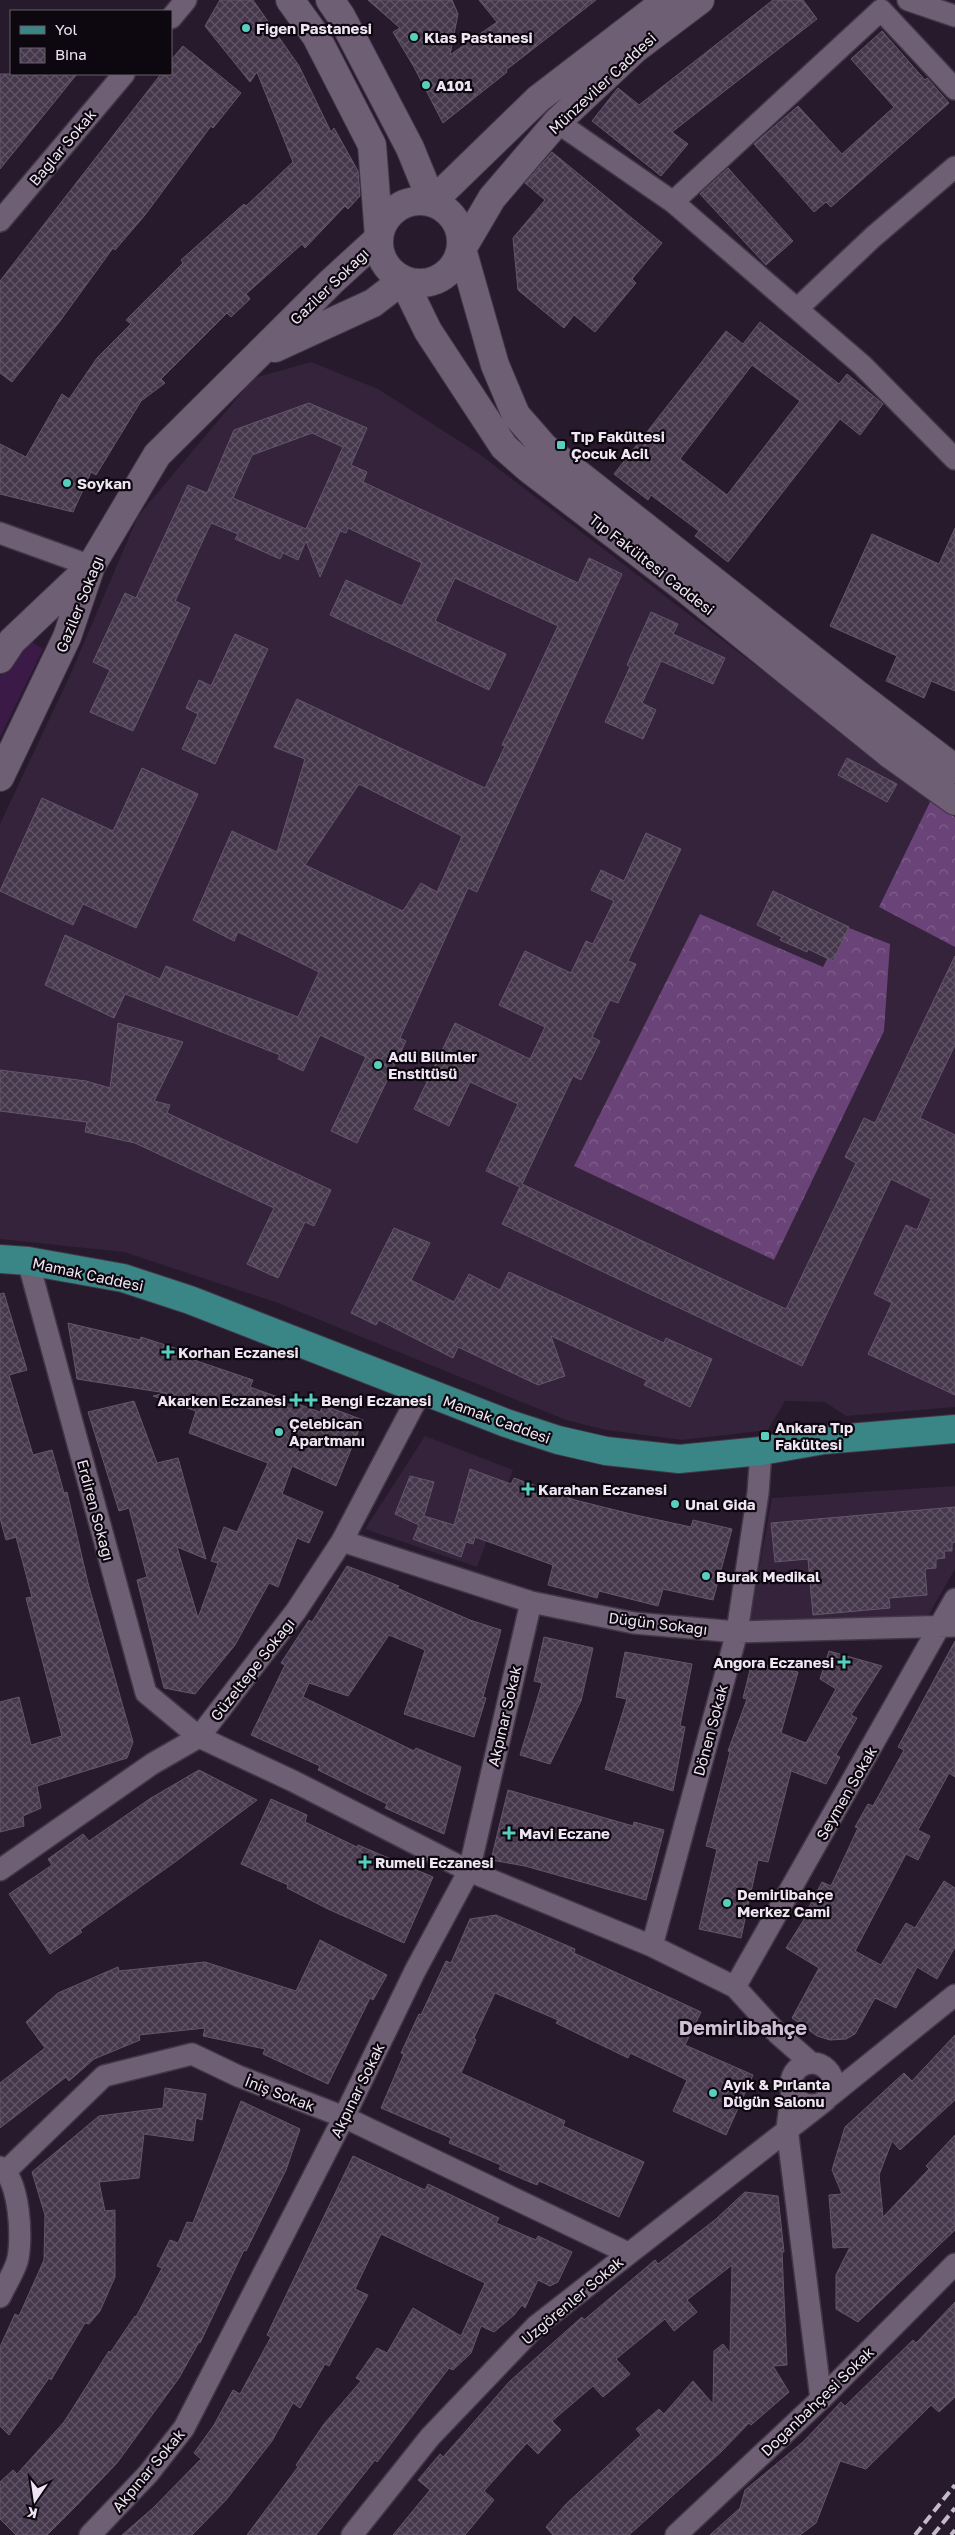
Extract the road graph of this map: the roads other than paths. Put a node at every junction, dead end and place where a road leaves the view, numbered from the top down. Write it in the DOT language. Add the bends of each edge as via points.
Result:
graph roads {
  1 [pos="186,0"];
  2 [pos="290,0"];
  3 [pos="330,0"];
  4 [pos="700,0"];
  5 [pos="908,0"];
  6 [pos="655,3"];
  7 [pos="955,16"];
  8 [pos="172,17"];
  9 [pos="123,75"];
  10 [pos="955,89"];
  11 [pos="538,99"];
  12 [pos="557,122"];
  13 [pos="955,167"];
  14 [pos="432,202"];
  15 [pos="672,202"];
  16 [pos="0,220"];
  17 [pos="379,238"];
  18 [pos="462,249"];
  19 [pos="403,280"];
  20 [pos="798,309"];
  21 [pos="258,356"];
  22 [pos="955,459"];
  23 [pos="0,533"];
  24 [pos="91,566"];
  25 [pos="0,659"];
  26 [pos="955,769"];
  27 [pos="0,777"];
  28 [pos="955,800"];
  29 [pos="0,1259"];
  30 [pos="28,1262"];
  31 [pos="421,1391"];
  32 [pos="955,1429"];
  33 [pos="762,1451"];
  34 [pos="342,1541"];
  35 [pos="955,1599"];
  36 [pos="531,1602"];
  37 [pos="948,1626"];
  38 [pos="737,1632"];
  39 [pos="199,1738"];
  40 [pos="0,1870"];
  41 [pos="469,1871"];
  42 [pos="652,1946"];
  43 [pos="735,1987"];
  44 [pos="955,1994"];
  45 [pos="777,2033"];
  46 [pos="817,2064"];
  47 [pos="858,2074"];
  48 [pos="791,2086"];
  49 [pos="828,2098"];
  50 [pos="344,2117"];
  51 [pos="787,2128"];
  52 [pos="3,2169"];
  53 [pos="628,2253"];
  54 [pos="955,2264"];
  55 [pos="0,2297"];
  56 [pos="821,2399"];
  57 [pos="90,2535"];
  58 [pos="352,2535"];
  59 [pos="676,2535"];
  1 -- 8 [label="street"];
  2 -- 17 [label="main road" via="316,36 372,145"];
  3 -- 14 [label="main road" via="410,148"];
  4 -- 12 [label="main road, Münzeviler Caddesi" via="635,48"];
  5 -- 7 [label="street"];
  6 -- 11 [label="main road, Münzeviler Caddesi"];
  9 -- 16 [label="street, Bağlar Sokak"];
  10 -- 15 [label="street" via="881,10"];
  11 -- 12 [label="main road"];
  11 -- 14 [label="main road, Münzeviler Caddesi"];
  12 -- 15 [label="street"];
  12 -- 18 [label="main road, Münzeviler Caddesi" via="492,198"];
  13 -- 20 [label="street" via="873,237"];
  14 -- 17 [label="main road" via="420,200 397,208 382,226"];
  14 -- 18 [label="main road" via="455,219 460,228"];
  15 -- 20 [label="street"];
  17 -- 19 [label="main road" via="379,248 387,267"];
  17 -- 21 [label="main road, Gaziler Sokağı"];
  18 -- 19 [label="main road" via="450,272 440,279 416,284"];
  18 -- 26 [label="main road, Tıp Fakültesi Caddesi" via="495,364 516,415 544,447"];
  19 -- 21 [label="main road, Gaziler Sokağı" via="374,303"];
  19 -- 28 [label="main road, Tıp Fakültesi Caddesi" via="428,331 504,447 891,754"];
  20 -- 22 [label="street" via="862,365"];
  21 -- 24 [label="main road, Gaziler Sokağı" via="157,455"];
  23 -- 24 [label="street"];
  24 -- 25 [label="main road" via="12,641"];
  24 -- 27 [label="main road, Gaziler Sokağı" via="67,637"];
  29 -- 30 [label="main road, Mamak Caddesi"];
  30 -- 31 [label="main road, Mamak Caddesi" via="123,1278 190,1300"];
  30 -- 39 [label="street, Erdiren Sokağı" via="146,1693"];
  31 -- 33 [label="main road, Mamak Caddesi" via="558,1440 606,1451 679,1459"];
  31 -- 34 [label="street, Güzeltepe Sokağı"];
  32 -- 33 [label="main road, Mamak Caddesi" via="824,1440"];
  33 -- 38 [label="street, Dönen Sokak"];
  34 -- 36 [label="street, Düğün Sokağı"];
  34 -- 39 [label="street, Güzeltepe Sokağı" via="296,1611"];
  35 -- 37 [label="street, Seymen Sokak"];
  36 -- 38 [label="street, Düğün Sokağı" via="634,1624"];
  36 -- 41 [label="street, Akpınar Sokak"];
  37 -- 38 [label="street, Düğün Sokağı"];
  37 -- 43 [label="street, Seymen Sokak"];
  38 -- 42 [label="street, Dönen Sokak"];
  39 -- 40 [label="street, Güzeltepe Sokağı" via="152,1764"];
  39 -- 41 [label="street, Erdiren Sokağı" via="293,1781"];
  41 -- 42 [label="street, Erdiren Sokağı"];
  41 -- 50 [label="street, Akpınar Sokak" via="415,1971"];
  42 -- 43 [label="street, Erdiren Sokağı"];
  43 -- 45 [label="street"];
  44 -- 47 [label="street, Uzgörenler Sokak"];
  45 -- 46 [label="street"];
  45 -- 48 [label="street"];
  46 -- 47 [label="street"];
  46 -- 48 [label="street" via="797,2069"];
  46 -- 49 [label="street" via="829,2070 834,2083"];
  47 -- 49 [label="street, Uzgörenler Sokak"];
  48 -- 49 [label="street" via="800,2101 806,2104 813,2105"];
  48 -- 51 [label="street"];
  49 -- 51 [label="street, Uzgörenler Sokak"];
  50 -- 52 [label="street, İniş Sokak" via="238,2076 192,2054 104,2076"];
  50 -- 53 [label="street, İniş Sokak"];
  50 -- 57 [label="street, Akpınar Sokak" via="184,2428 148,2474"];
  51 -- 53 [label="street, Uzgörenler Sokak"];
  51 -- 56 [label="street"];
  52 -- 55 [label="street" via="20,2222 17,2262"];
  53 -- 58 [label="street, Uzgörenler Sokak" via="536,2326 430,2437"];
  54 -- 56 [label="street, Doğanbahçesi Sokak"];
  56 -- 59 [label="street, Doğanbahçesi Sokak"];
}
